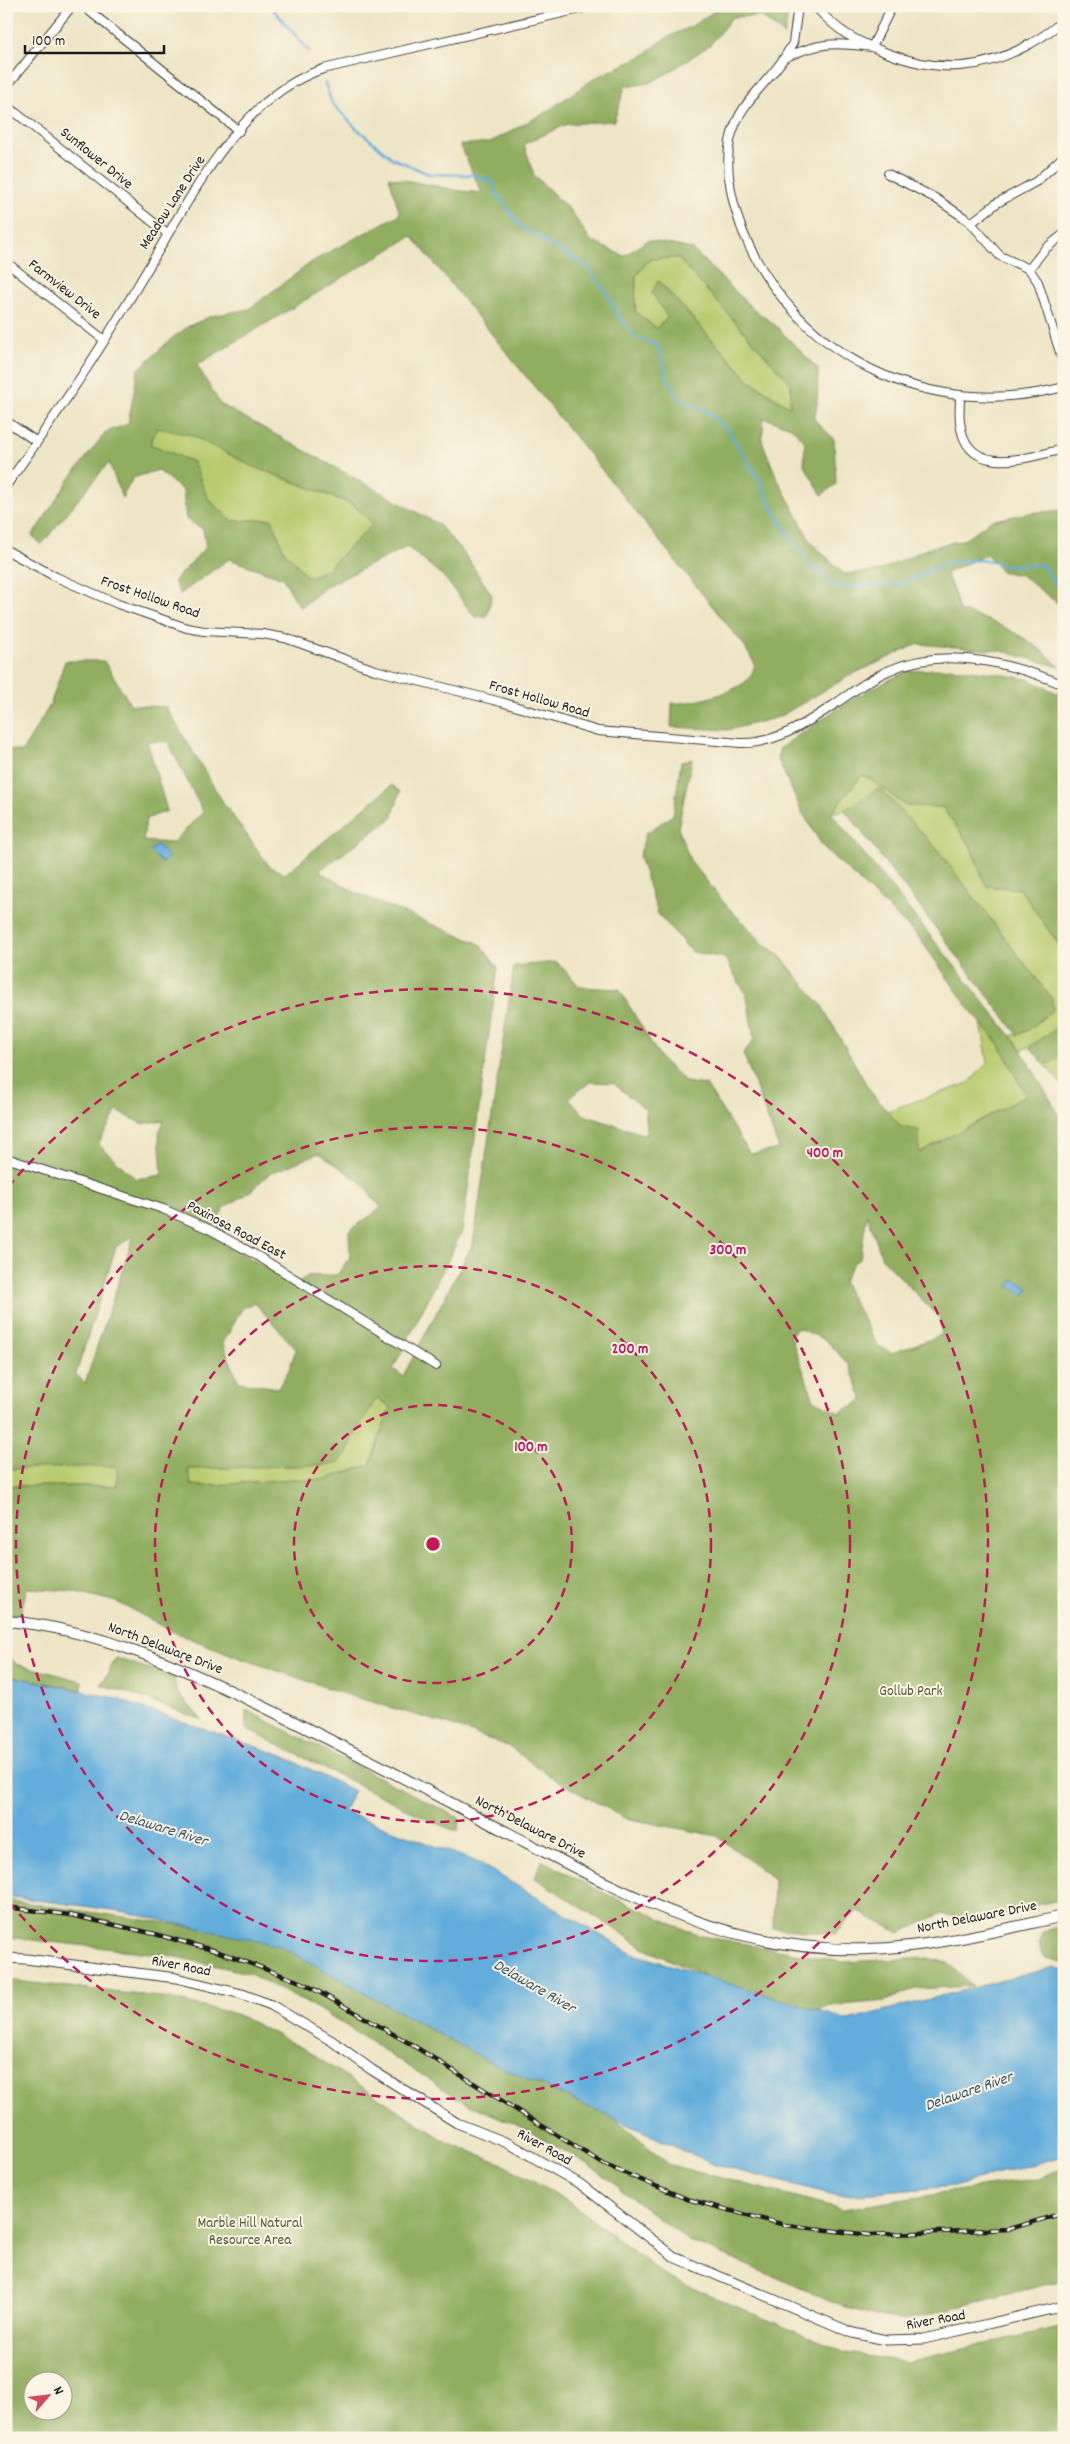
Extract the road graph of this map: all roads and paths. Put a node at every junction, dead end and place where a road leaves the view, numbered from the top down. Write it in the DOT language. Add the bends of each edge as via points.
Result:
graph roads {
  1 [pos="72,6"];
  2 [pos="83,6"];
  3 [pos="593,6"];
  4 [pos="798,6"];
  5 [pos="815,6"];
  6 [pos="892,6"];
  7 [pos="1064,19"];
  8 [pos="872,48"];
  9 [pos="784,58"];
  10 [pos="6,87"];
  11 [pos="6,105"];
  12 [pos="239,131"];
  13 [pos="1064,156"];
  14 [pos="888,174"];
  15 [pos="971,223"];
  16 [pos="168,234"];
  17 [pos="1064,234"];
  18 [pos="6,262"];
  19 [pos="1029,269"];
  20 [pos="104,340"];
  21 [pos="1064,365"];
  22 [pos="1064,387"];
  23 [pos="960,395"];
  24 [pos="6,421"];
  25 [pos="37,442"];
  26 [pos="1064,449"];
  27 [pos="6,486"];
  28 [pos="6,550"];
  29 [pos="1064,685"];
  30 [pos="6,1158"];
  31 [pos="436,1366"];
  32 [pos="6,1621"];
  33 [pos="1064,1916"];
  34 [pos="6,1958"];
  35 [pos="1064,2306"];
  1 -- 10 [label="street"];
  2 -- 12 [label="street"];
  3 -- 12 [label="street, Meadow Lane Drive" via="314,72 284,87"];
  4 -- 9 [label="street" via="793,43"];
  5 -- 8 [label="street" via="840,32"];
  6 -- 8 [label="street"];
  7 -- 8 [label="street" via="1019,50 969,66 946,68 913,63"];
  8 -- 9 [label="street" via="830,44 811,47"];
  9 -- 23 [label="street" via="734,125 729,152 736,214 751,250 768,279 793,310 850,358 908,385"];
  11 -- 16 [label="street, Sunflower Drive"];
  12 -- 16 [label="street, Meadow Lane Drive" via="200,180"];
  13 -- 15 [label="street" via="1037,181"];
  14 -- 15 [label="street" via="935,198"];
  15 -- 19 [label="street" via="1000,256"];
  16 -- 20 [label="street, Meadow Lane Drive"];
  17 -- 19 [label="street" via="1045,249"];
  18 -- 20 [label="street, Farmview Drive"];
  19 -- 21 [label="street" via="1038,282"];
  20 -- 25 [label="street, Meadow Lane Drive"];
  22 -- 23 [label="street" via="1005,397"];
  23 -- 26 [label="street" via="962,432 980,456 998,462"];
  24 -- 25 [label="street"];
  25 -- 27 [label="street, Meadow Lane Drive"];
  28 -- 29 [label="street, Frost Hollow Road" via="56,577 118,604 187,628 285,638 375,670 501,702 598,732 761,742 813,719 888,670 917,661 1000,663"];
  30 -- 31 [label="street, Paxinosa Road East" via="146,1202 211,1230"];
  32 -- 33 [label="main road, North Delaware Drive" via="84,1634 200,1676 615,1889 674,1914 743,1936 813,1947 867,1949 942,1943"];
  34 -- 35 [label="street, River Road" via="176,1978 242,1994 271,2005 457,2123 510,2144 580,2184 676,2258 854,2333 886,2340 924,2339"];
}
